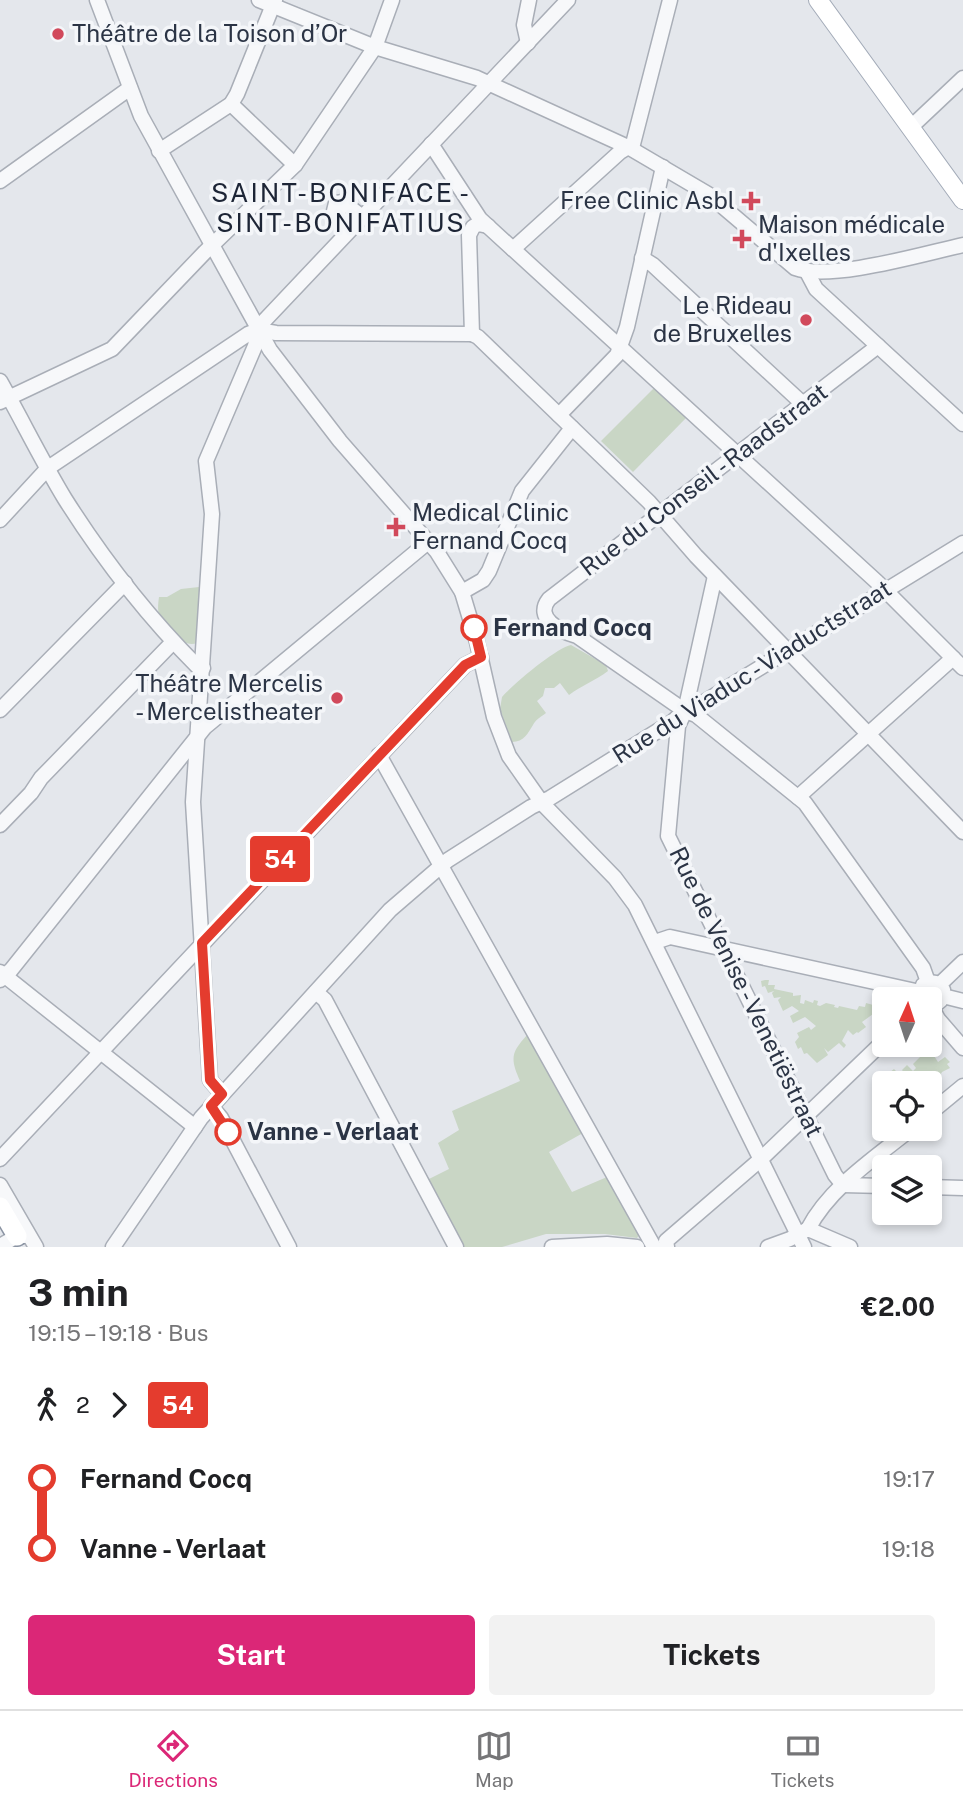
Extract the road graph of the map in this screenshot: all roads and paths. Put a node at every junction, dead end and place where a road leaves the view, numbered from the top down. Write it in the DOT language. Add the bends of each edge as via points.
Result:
graph roads {
  1 [pos="97,0"];
  2 [pos="392,0"];
  3 [pos="528,0"];
  4 [pos="568,0"];
  5 [pos="670,0"];
  6 [pos="818,0"];
  7 [pos="269,2"];
  8 [pos="528,43"];
  9 [pos="375,47"];
  10 [pos="963,78"];
  11 [pos="489,84"];
  12 [pos="130,88"];
  13 [pos="231,104"];
  14 [pos="911,127"];
  15 [pos="430,144"];
  16 [pos="628,147"];
  17 [pos="159,151"];
  18 [pos="295,164"];
  19 [pos="663,167"];
  20 [pos="0,181"];
  21 [pos="963,200"];
  22 [pos="361,216"];
  23 [pos="488,226"];
  24 [pos="350,229"];
  25 [pos="212,245"];
  26 [pos="963,245"];
  27 [pos="513,249"];
  28 [pos="642,258"];
  29 [pos="807,272"];
  30 [pos="258,330"];
  31 [pos="472,334"];
  32 [pos="878,346"];
  33 [pos="620,347"];
  34 [pos="220,353"];
  35 [pos="243,372"];
  36 [pos="0,382"];
  37 [pos="5,400"];
  38 [pos="803,404"];
  39 [pos="559,415"];
  40 [pos="963,424"];
  41 [pos="572,428"];
  42 [pos="737,455"];
  43 [pos="48,468"];
  44 [pos="659,514"];
  45 [pos="0,520"];
  46 [pos="963,542"];
  47 [pos="432,547"];
  48 [pos="715,576"];
  49 [pos="125,583"];
  50 [pos="885,590"];
  51 [pos="462,592"];
  52 [pos="173,642"];
  53 [pos="788,650"];
  54 [pos="481,657"];
  55 [pos="958,663"];
  56 [pos="203,668"];
  57 [pos="3,701"];
  58 [pos="685,711"];
  59 [pos="868,733"];
  60 [pos="198,737"];
  61 [pos="379,755"];
  62 [pos="797,797"];
  63 [pos="542,803"];
  64 [pos="0,825"];
  65 [pos="963,832"];
  66 [pos="441,865"];
  67 [pos="655,942"];
  68 [pos="202,943"];
  69 [pos="723,949"];
  70 [pos="963,962"];
  71 [pos="2,976"];
  72 [pos="894,987"];
  73 [pos="928,987"];
  74 [pos="938,987"];
  75 [pos="316,992"];
  76 [pos="942,997"];
  77 [pos="963,1001"];
  78 [pos="942,1024"];
  79 [pos="963,1048"];
  80 [pos="101,1052"];
  81 [pos="872,1053"];
  82 [pos="963,1086"];
  83 [pos="222,1094"];
  84 [pos="942,1103"];
  85 [pos="211,1106"];
  86 [pos="807,1115"];
  87 [pos="195,1127"];
  88 [pos="896,1141"];
  89 [pos="0,1159"];
  90 [pos="761,1159"];
  91 [pos="0,1185"];
  92 [pos="843,1185"];
  93 [pos="872,1186"];
  94 [pos="942,1187"];
  95 [pos="963,1188"];
  96 [pos="0,1207"];
  97 [pos="803,1237"];
  98 [pos="22,1243"];
  99 [pos="662,1245"];
  100 [pos="113,1247"];
  101 [pos="289,1247"];
  102 [pos="456,1247"];
  103 [pos="552,1247"];
  104 [pos="637,1247"];
  105 [pos="768,1247"];
  106 [pos="850,1247"];
  1 -- 12 [label="street"];
  2 -- 9 [label="street"];
  3 -- 8 [label="street" via="524,25"];
  4 -- 8 [label="street"];
  5 -- 16 [label="street" via="635,138"];
  6 -- 14 [label="main road"];
  7 -- 9 [label="street"];
  7 -- 13 [label="street"];
  8 -- 11 [label="street"];
  9 -- 11 [label="street"];
  9 -- 18 [label="street"];
  10 -- 14 [label="street"];
  11 -- 15 [label="street"];
  11 -- 16 [label="street"];
  12 -- 17 [label="street"];
  12 -- 20 [label="street"];
  13 -- 17 [label="street"];
  13 -- 18 [label="street"];
  14 -- 21 [label="main road"];
  15 -- 22 [label="street"];
  15 -- 23 [label="street"];
  16 -- 19 [label="street"];
  16 -- 27 [label="street"];
  17 -- 25 [label="street"];
  18 -- 25 [label="street"];
  19 -- 28 [label="street"];
  19 -- 29 [label="street" via="708,194 782,258"];
  22 -- 24 [label="street"];
  22 -- 24 [label="street" via="343,201 336,203 334,211"];
  23 -- 27 [label="street"];
  23 -- 31 [label="street" via="478,224 470,232"];
  24 -- 30 [label="street"];
  25 -- 30 [label="street"];
  25 -- 37 [label="street" via="112,349"];
  26 -- 29 [label="street" via="845,270"];
  27 -- 33 [label="street"];
  28 -- 33 [label="street"];
  28 -- 38 [label="street"];
  29 -- 32 [label="street" via="816,289"];
  30 -- 31 [label="street"];
  30 -- 34 [label="street"];
  30 -- 35 [label="street"];
  30 -- 47 [label="street" via="325,422"];
  31 -- 39 [label="street"];
  32 -- 38 [label="street, Rue du Conseil - Raadstraat"];
  32 -- 40 [label="street"];
  33 -- 39 [label="street"];
  33 -- 42 [label="street"];
  34 -- 35 [label="street" via="237,354"];
  34 -- 43 [label="street"];
  35 -- 56 [label="street" via="206,461 212,514"];
  36 -- 37 [label="street"];
  37 -- 43 [label="street"];
  38 -- 42 [label="street, Rue du Conseil - Raadstraat"];
  39 -- 41 [label="street"];
  41 -- 44 [label="street"];
  41 -- 51 [label="street" via="522,491 483,580"];
  42 -- 44 [label="street, Rue du Conseil - Raadstraat"];
  42 -- 50 [label="street"];
  43 -- 45 [label="street"];
  43 -- 49 [label="street"];
  44 -- 48 [label="street"];
  44 -- 58 [label="street, Rue du Conseil - Raadstraat" via="549,599 543,613"];
  46 -- 50 [label="street, Rue du Viaduc - Viaductstraat"];
  47 -- 51 [label="street"];
  47 -- 60 [label="street"];
  48 -- 53 [label="street"];
  48 -- 58 [label="street, Rue de Venise - Venetiëstraat"];
  49 -- 52 [label="street"];
  49 -- 57 [label="street"];
  50 -- 53 [label="street, Rue du Viaduc - Viaductstraat"];
  50 -- 55 [label="street"];
  51 -- 54 [label="street"];
  52 -- 56 [label="street"];
  52 -- 64 [label="street"];
  53 -- 58 [label="street, Rue du Viaduc - Viaductstraat"];
  53 -- 59 [label="street"];
  54 -- 61 [label="street" via="465,665"];
  54 -- 63 [label="street" via="491,706 509,756"];
  55 -- 59 [label="street"];
  56 -- 60 [label="street"];
  58 -- 62 [label="street" via="696,715"];
  58 -- 63 [label="street, Rue du Viaduc - Viaductstraat"];
  58 -- 69 [label="street, Rue de Venise - Venetiëstraat" via="678,726 668,836"];
  59 -- 62 [label="street"];
  59 -- 65 [label="street"];
  60 -- 68 [label="street" via="193,802"];
  60 -- 71 [label="street"];
  61 -- 66 [label="street"];
  61 -- 68 [label="street"];
  62 -- 73 [label="street" via="923,968"];
  63 -- 66 [label="street, Rue du Viaduc - Viaductstraat"];
  63 -- 67 [label="street" via="624,887"];
  66 -- 75 [label="street, Rue du Viaduc - Viaductstraat" via="390,910"];
  66 -- 99 [label="street"];
  67 -- 69 [label="street" via="670,937"];
  67 -- 90 [label="street"];
  68 -- 80 [label="street"];
  68 -- 83 [label="street" via="209,1073"];
  69 -- 72 [label="street"];
  69 -- 86 [label="street, Rue de Venise - Venetiëstraat"];
  70 -- 74 [label="street"];
  71 -- 80 [label="street"];
  75 -- 83 [label="street, Rue du Viaduc - Viaductstraat"];
  75 -- 102 [label="street" via="325,1000"];
  76 -- 77 [label="street"];
  78 -- 79 [label="street"];
  80 -- 87 [label="street"];
  80 -- 89 [label="street"];
  81 -- 86 [label="street"];
  82 -- 84 [label="street"];
  83 -- 85 [label="street, Rue du Viaduc - Viaductstraat"];
  85 -- 87 [label="street, Rue du Viaduc - Viaductstraat"];
  85 -- 101 [label="street"];
  86 -- 90 [label="street"];
  86 -- 92 [label="street, Rue de Venise - Venetiëstraat"];
  87 -- 100 [label="street, Rue du Viaduc - Viaductstraat"];
  88 -- 92 [label="street"];
  90 -- 97 [label="street"];
  90 -- 99 [label="street"];
  91 -- 98 [label="street"];
  92 -- 93 [label="street"];
  92 -- 97 [label="street"];
  94 -- 95 [label="street"];
  96 -- 98 [label="highway"];
  97 -- 105 [label="street"];
  97 -- 106 [label="street"];
  103 -- 104 [label="street"];
}
